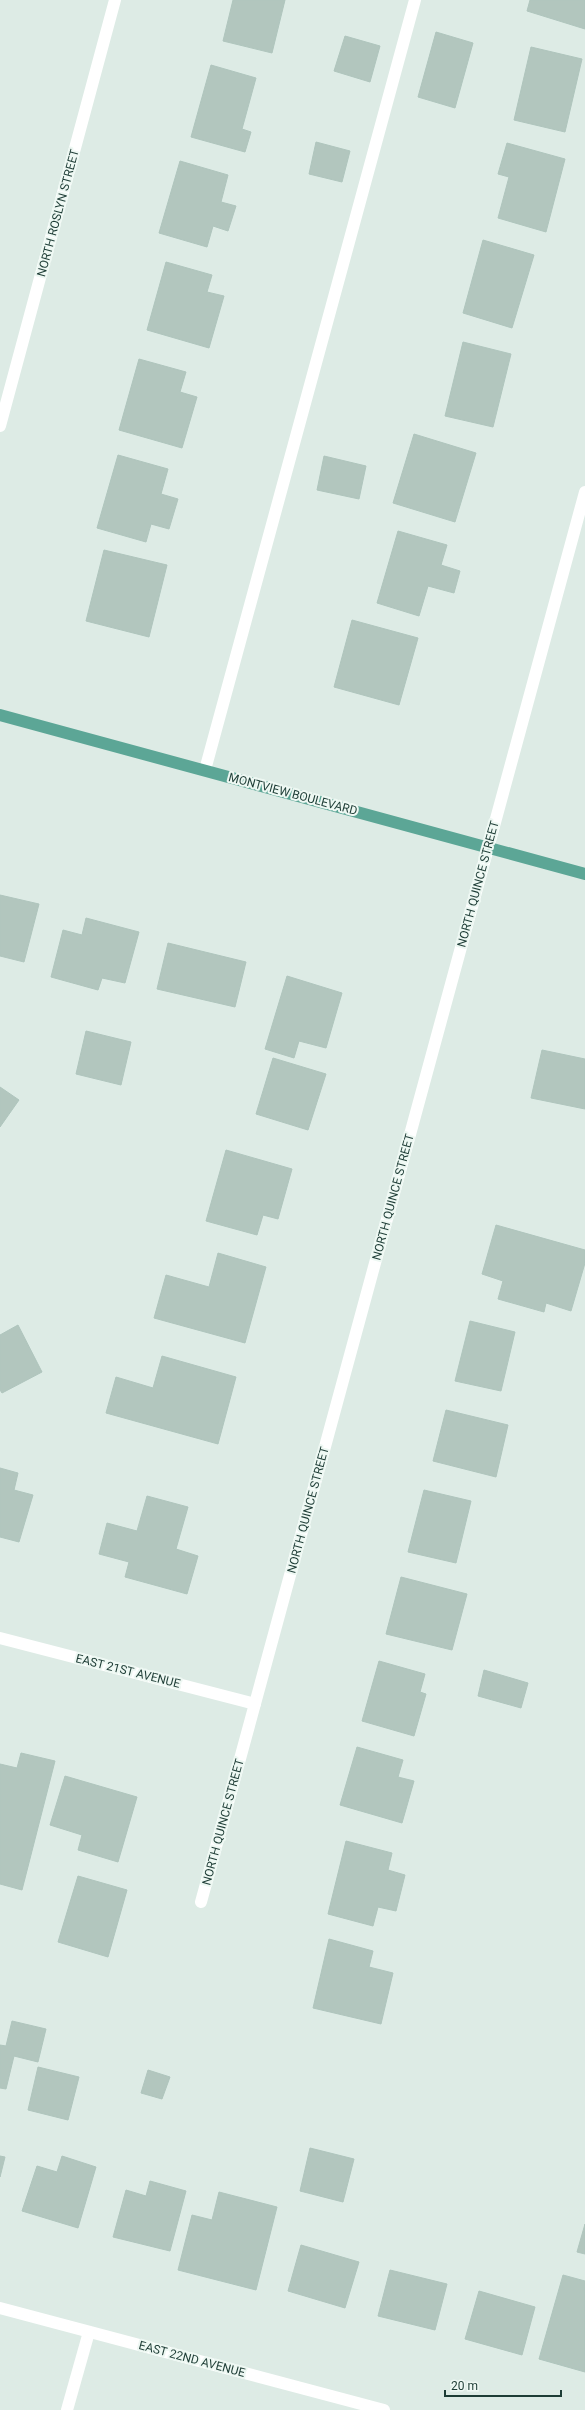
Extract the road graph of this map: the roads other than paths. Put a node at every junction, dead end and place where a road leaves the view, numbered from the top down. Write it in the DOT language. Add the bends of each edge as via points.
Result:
graph roads {
  1 [pos="115,0"];
  2 [pos="416,0"];
  3 [pos="0,426"];
  4 [pos="585,492"];
  5 [pos="0,715"];
  6 [pos="205,770"];
  7 [pos="488,846"];
  8 [pos="585,874"];
  9 [pos="0,1638"];
  10 [pos="255,1704"];
  11 [pos="201,1902"];
  12 [pos="0,2308"];
  13 [pos="89,2332"];
  14 [pos="364,2408"];
  15 [pos="67,2410"];
  16 [pos="384,2410"];
  1 -- 3 [label="street, NORTH ROSLYN STREET"];
  2 -- 6 [label="street"];
  4 -- 7 [label="street, NORTH QUINCE STREET"];
  5 -- 6 [label="main road, MONTVIEW BOULEVARD"];
  6 -- 7 [label="main road, MONTVIEW BOULEVARD"];
  7 -- 8 [label="main road, MONTVIEW BOULEVARD"];
  7 -- 10 [label="street, NORTH QUINCE STREET"];
  9 -- 10 [label="street, EAST 21ST AVENUE"];
  10 -- 11 [label="street, NORTH QUINCE STREET"];
  12 -- 13 [label="street, EAST 22ND AVENUE"];
  13 -- 14 [label="street, EAST 22ND AVENUE"];
  13 -- 15 [label="street"];
  14 -- 16 [label="street, EAST 22ND AVENUE"];
}
